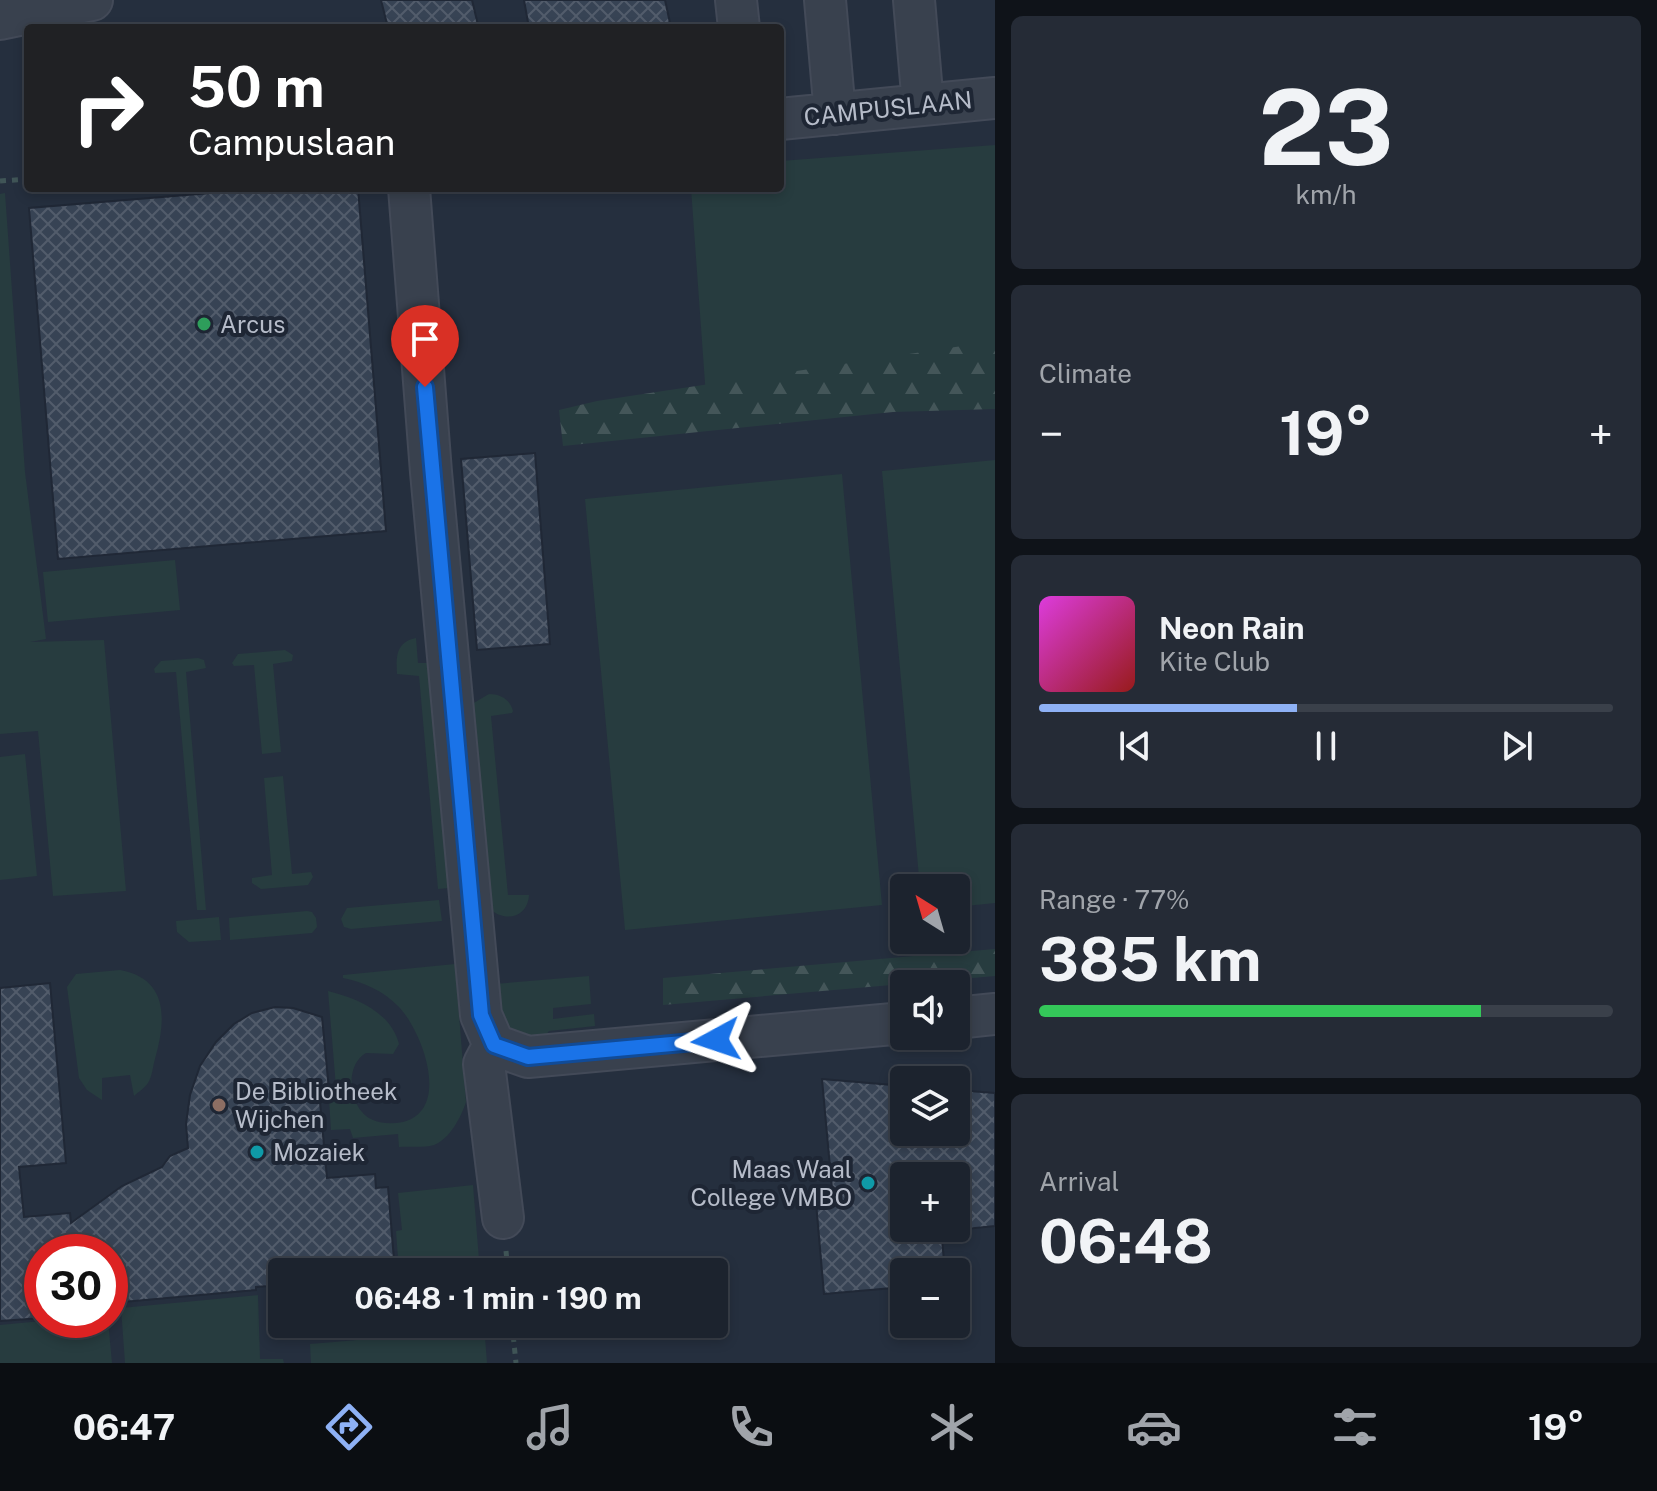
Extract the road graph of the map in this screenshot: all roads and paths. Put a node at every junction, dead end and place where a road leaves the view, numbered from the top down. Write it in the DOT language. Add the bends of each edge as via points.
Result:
graph roads {
  1 [pos="92,0"];
  2 [pos="736,0"];
  3 [pos="825,0"];
  4 [pos="914,0"];
  5 [pos="0,19"];
  6 [pos="739,24"];
  7 [pos="995,98"];
  8 [pos="923,105"];
  9 [pos="835,114"];
  10 [pos="784,119"];
  11 [pos="24,179"];
  12 [pos="0,181"];
  13 [pos="409,192"];
  14 [pos="995,1014"];
  15 [pos="970,1017"];
  16 [pos="890,1024"];
  17 [pos="494,1045"];
  18 [pos="503,1218"];
  19 [pos="513,1338"];
  20 [pos="516,1363"];
  1 -- 5 [label="street"];
  2 -- 6 [label="street"];
  3 -- 9 [label="street"];
  4 -- 8 [label="street"];
  7 -- 8 [label="street, CAMPUSLAAN"];
  8 -- 9 [label="street, CAMPUSLAAN"];
  9 -- 10 [label="street, CAMPUSLAAN"];
  11 -- 12 [label="path"];
  13 -- 17 [label="street" via="481,1015"];
  14 -- 15 [label="street"];
  16 -- 17 [label="street" via="528,1057"];
  17 -- 18 [label="street" via="484,1064"];
  19 -- 20 [label="path"];
}
